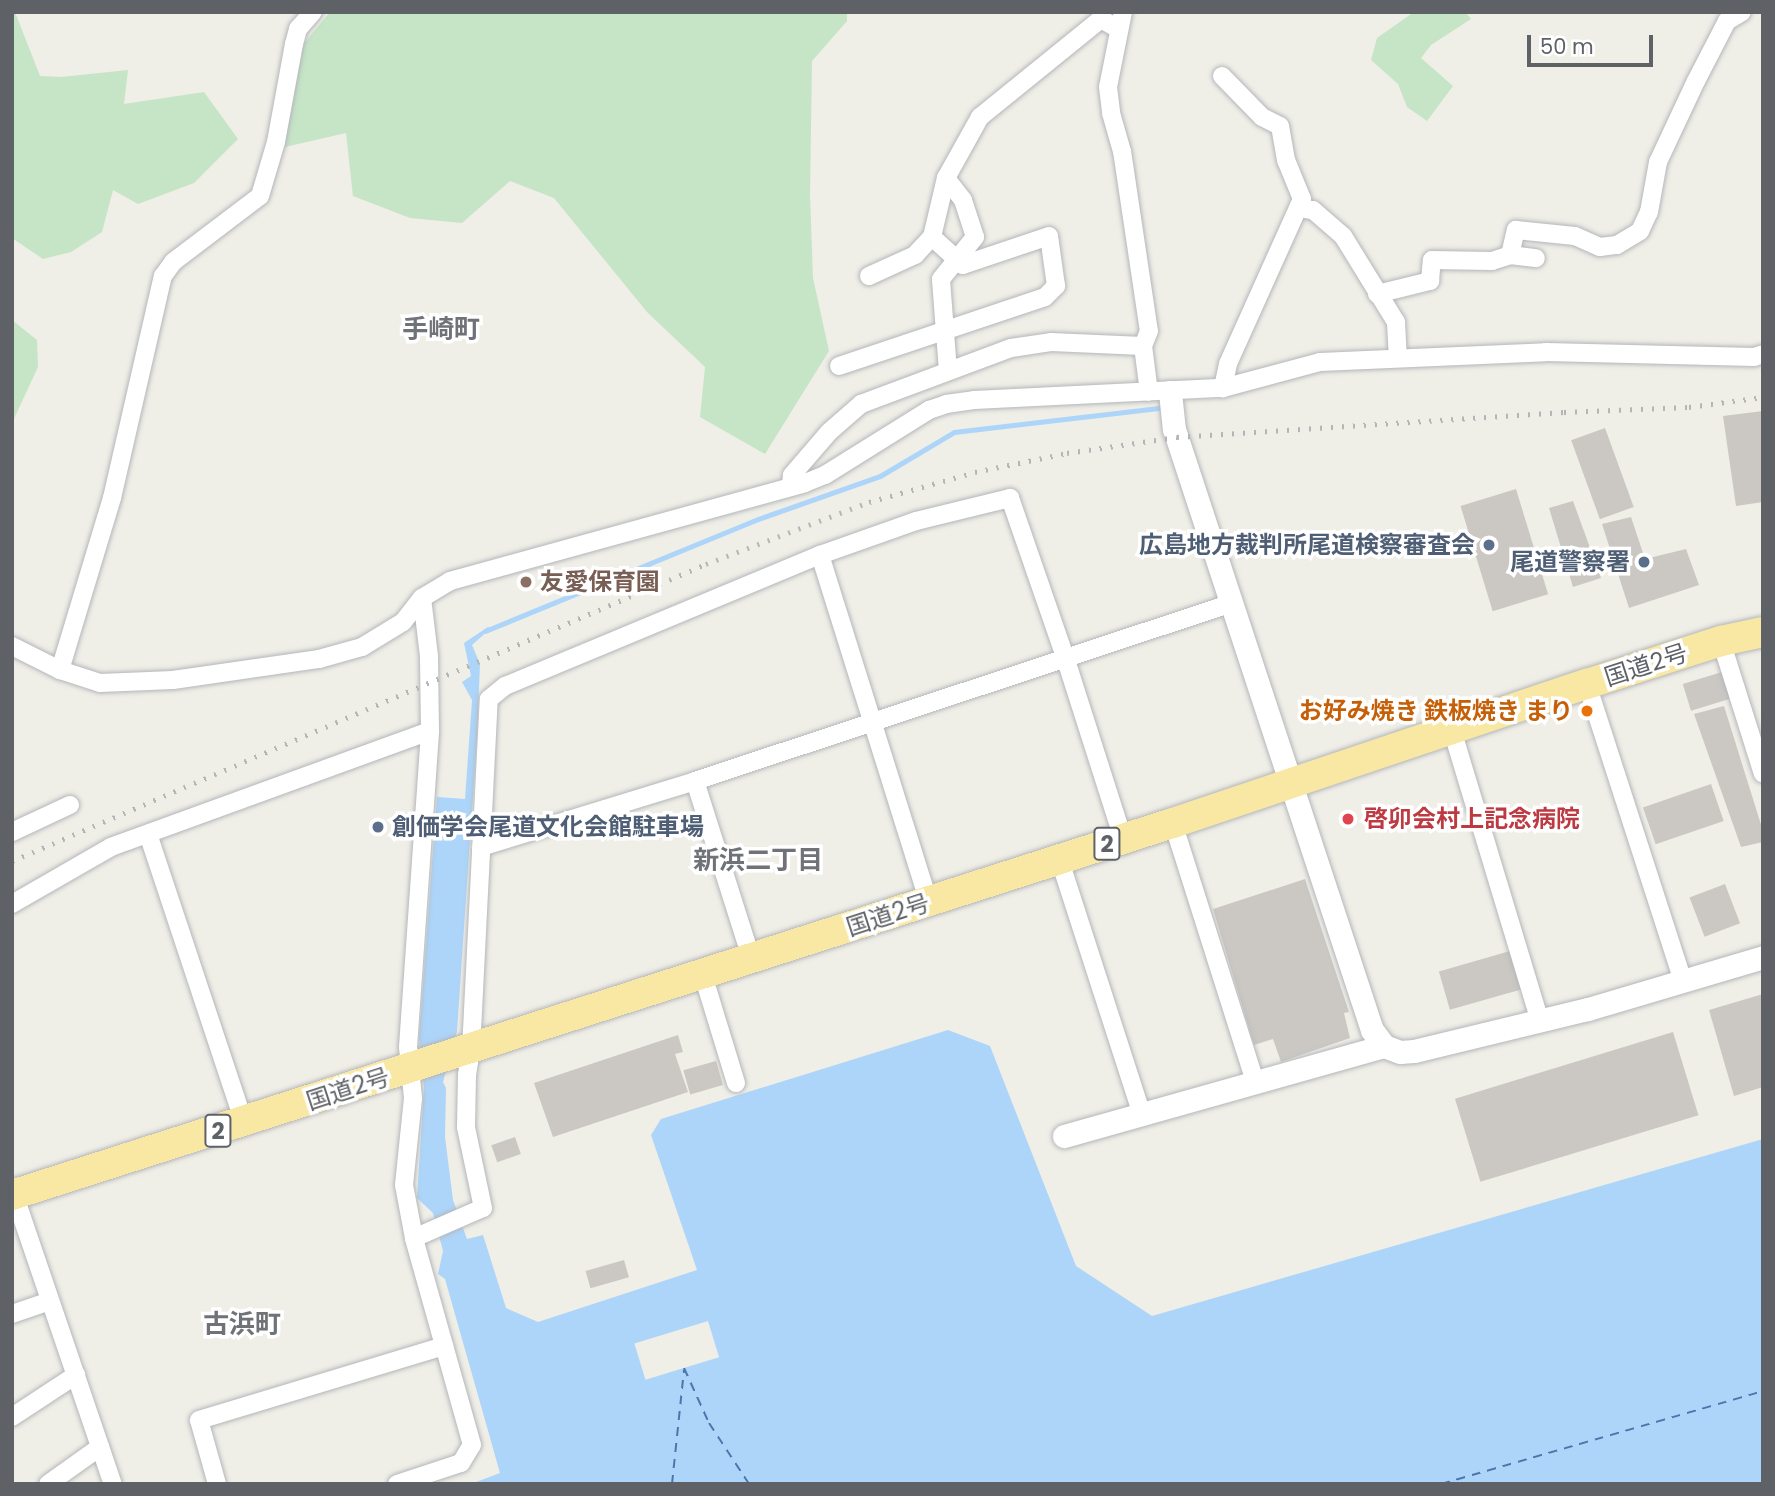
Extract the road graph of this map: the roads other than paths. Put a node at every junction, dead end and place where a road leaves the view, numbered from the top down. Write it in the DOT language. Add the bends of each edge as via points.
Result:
graph roads {
  1 [pos="313,12"];
  2 [pos="1742,12"];
  3 [pos="1121,21"];
  4 [pos="1222,76"];
  5 [pos="946,178"];
  6 [pos="1298,208"];
  7 [pos="932,237"];
  8 [pos="1510,255"];
  9 [pos="1536,257"];
  10 [pos="956,260"];
  11 [pos="869,276"];
  12 [pos="1377,294"];
  13 [pos="946,330"];
  14 [pos="1143,346"];
  15 [pos="1763,354"];
  16 [pos="1398,358"];
  17 [pos="839,366"];
  18 [pos="948,371"];
  19 [pos="1223,388"];
  20 [pos="1160,392"];
  21 [pos="791,486"];
  22 [pos="820,555"];
  23 [pos="422,598"];
  24 [pos="1231,604"];
  25 [pos="1763,632"];
  26 [pos="1721,641"];
  27 [pos="12,646"];
  28 [pos="1066,660"];
  29 [pos="60,670"];
  30 [pos="1587,684"];
  31 [pos="871,722"];
  32 [pos="1452,730"];
  33 [pos="430,731"];
  34 [pos="1763,774"];
  35 [pos="695,781"];
  36 [pos="1290,784"];
  37 [pos="70,806"];
  38 [pos="1174,823"];
  39 [pos="12,832"];
  40 [pos="148,834"];
  41 [pos="1123,839"];
  42 [pos="481,847"];
  43 [pos="1059,858"];
  44 [pos="929,902"];
  45 [pos="12,904"];
  46 [pos="1763,957"];
  47 [pos="751,958"];
  48 [pos="704,975"];
  49 [pos="1683,981"];
  50 [pos="1540,1021"];
  51 [pos="1384,1046"];
  52 [pos="439,1060"];
  53 [pos="1255,1082"];
  54 [pos="736,1083"];
  55 [pos="1141,1112"];
  56 [pos="244,1122"];
  57 [pos="1064,1136"];
  58 [pos="13,1194"];
  59 [pos="414,1238"];
  60 [pos="50,1301"];
  61 [pos="12,1314"];
  62 [pos="444,1346"];
  63 [pos="76,1375"];
  64 [pos="12,1418"];
  65 [pos="100,1447"];
  66 [pos="48,1484"];
  67 [pos="113,1484"];
  68 [pos="217,1484"];
  69 [pos="397,1484"];
  1 -- 29 [label="street" via="298,29 293,44 276,142 260,196 173,262 163,275 112,498"];
  2 -- 8 [label="street" via="1727,21 1690,92 1658,162 1649,212 1640,231 1617,245 1600,247 1574,236 1516,230"];
  3 -- 5 [label="street" via="1101,19 980,117"];
  3 -- 14 [label="street" via="1108,87 1149,331"];
  4 -- 6 [label="street" via="1262,117 1280,126 1286,160 1302,199"];
  5 -- 7 [label="street"];
  5 -- 10 [label="street" via="963,200 975,237"];
  6 -- 12 [label="street" via="1313,210 1343,236"];
  6 -- 19 [label="street" via="1228,364"];
  7 -- 10 [label="street"];
  7 -- 11 [label="street" via="915,255"];
  8 -- 9 [label="street"];
  8 -- 12 [label="street" via="1492,261 1432,260 1430,281"];
  10 -- 13 [label="street" via="942,279"];
  10 -- 13 [label="street" via="963,265 1048,236 1056,286 1045,297"];
  12 -- 16 [label="street" via="1396,322"];
  13 -- 17 [label="street"];
  13 -- 18 [label="street"];
  14 -- 18 [label="street" via="1051,342 1012,348"];
  14 -- 20 [label="street"];
  15 -- 16 [label="street" via="1546,352"];
  16 -- 19 [label="street" via="1320,362"];
  18 -- 21 [label="street" via="861,404 792,475"];
  19 -- 20 [label="street"];
  20 -- 21 [label="street" via="946,404 825,475"];
  20 -- 24 [label="street"];
  21 -- 23 [label="street" via="509,563 450,581"];
  22 -- 28 [label="street" via="916,521 1010,498"];
  22 -- 31 [label="street"];
  22 -- 42 [label="street" via="505,686 489,699"];
  23 -- 29 [label="street" via="403,622 362,646 319,659 173,680 100,683"];
  23 -- 33 [label="street" via="429,656"];
  24 -- 28 [label="street"];
  24 -- 36 [label="street"];
  25 -- 26 [label="highway, 国道2号 / 2"];
  26 -- 30 [label="highway, 国道2号 / 2"];
  26 -- 34 [label="street"];
  27 -- 29 [label="street"];
  28 -- 31 [label="street"];
  28 -- 41 [label="street"];
  30 -- 32 [label="highway, 国道2号 / 2"];
  30 -- 49 [label="street"];
  31 -- 35 [label="street"];
  31 -- 44 [label="street"];
  32 -- 36 [label="highway, 国道2号 / 2"];
  32 -- 50 [label="street"];
  33 -- 40 [label="street"];
  33 -- 52 [label="street" via="408,1047"];
  35 -- 42 [label="street"];
  35 -- 47 [label="street"];
  36 -- 38 [label="highway, 国道2号 / 2"];
  36 -- 51 [label="street" via="1372,1030"];
  37 -- 39 [label="street"];
  38 -- 41 [label="highway, 国道2号 / 2"];
  38 -- 53 [label="street"];
  40 -- 45 [label="street" via="111,847"];
  40 -- 56 [label="street"];
  41 -- 43 [label="highway, 国道2号 / 2"];
  42 -- 52 [label="street"];
  43 -- 44 [label="highway, 国道2号 / 2"];
  43 -- 55 [label="street"];
  44 -- 47 [label="highway, 国道2号 / 2"];
  46 -- 49 [label="street"];
  47 -- 48 [label="highway, 国道2号 / 2"];
  48 -- 52 [label="highway, 国道2号 / 2"];
  48 -- 54 [label="street"];
  49 -- 50 [label="street"];
  50 -- 51 [label="street" via="1414,1051"];
  51 -- 53 [label="street"];
  52 -- 56 [label="highway, 国道2号 / 2"];
  52 -- 59 [label="street" via="413,1098 404,1185"];
  52 -- 59 [label="street" via="467,1075 466,1127 483,1208"];
  53 -- 55 [label="street"];
  55 -- 57 [label="street"];
  56 -- 58 [label="highway, 国道2号 / 2"];
  58 -- 60 [label="street"];
  59 -- 62 [label="street"];
  60 -- 61 [label="street"];
  60 -- 63 [label="street"];
  62 -- 68 [label="street" via="199,1420"];
  62 -- 69 [label="street" via="472,1445 461,1462"];
  63 -- 64 [label="street"];
  63 -- 65 [label="street"];
  65 -- 66 [label="street"];
  65 -- 67 [label="street"];
}
